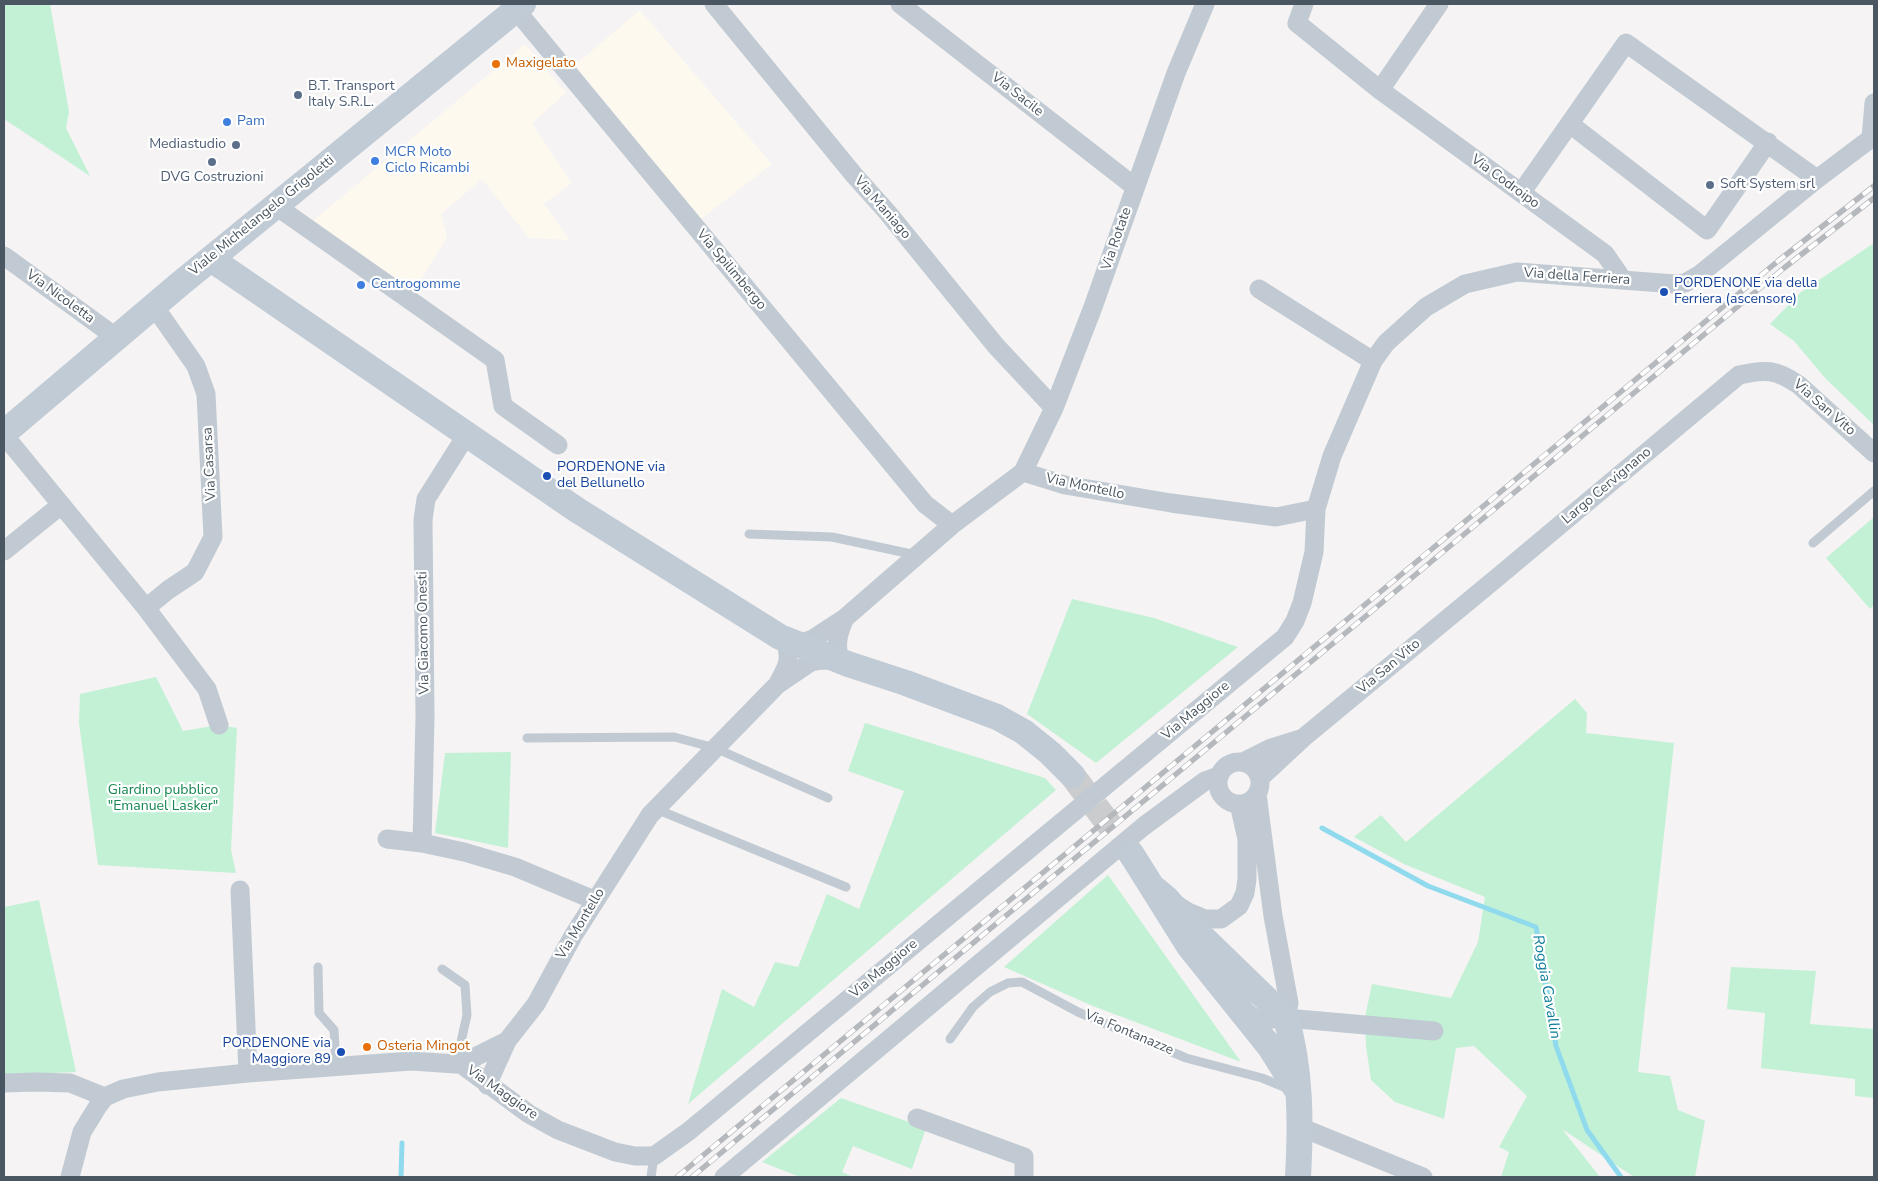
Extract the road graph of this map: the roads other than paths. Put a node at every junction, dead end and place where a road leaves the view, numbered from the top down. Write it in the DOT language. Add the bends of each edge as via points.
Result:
graph roads {
  1 [pos="714,4"];
  2 [pos="900,4"];
  3 [pos="1205,4"];
  4 [pos="1304,4"];
  5 [pos="1439,4"];
  6 [pos="517,6"];
  7 [pos="1380,90"];
  8 [pos="1874,103"];
  9 [pos="1570,124"];
  10 [pos="1873,137"];
  11 [pos="1768,142"];
  12 [pos="1817,178"];
  13 [pos="1135,186"];
  14 [pos="1521,193"];
  15 [pos="276,206"];
  16 [pos="4,256"];
  17 [pos="211,259"];
  18 [pos="1623,280"];
  19 [pos="1259,289"];
  20 [pos="154,306"];
  21 [pos="117,338"];
  22 [pos="1373,361"];
  23 [pos="1739,375"];
  24 [pos="1054,408"];
  25 [pos="4,434"];
  26 [pos="466,434"];
  27 [pos="558,445"];
  28 [pos="1874,453"];
  29 [pos="1023,472"];
  30 [pos="1874,491"];
  31 [pos="61,505"];
  32 [pos="1316,509"];
  33 [pos="952,525"];
  34 [pos="749,534"];
  35 [pos="1813,543"];
  36 [pos="4,551"];
  37 [pos="919,556"];
  38 [pos="1474,597"];
  39 [pos="146,608"];
  40 [pos="845,618"];
  41 [pos="1284,637"];
  42 [pos="785,640"];
  43 [pos="840,661"];
  44 [pos="777,685"];
  45 [pos="219,725"];
  46 [pos="527,738"];
  47 [pos="1303,738"];
  48 [pos="715,748"];
  49 [pos="1243,762"];
  50 [pos="1072,775"];
  51 [pos="1219,776"];
  52 [pos="1258,786"];
  53 [pos="828,798"];
  54 [pos="1240,804"];
  55 [pos="656,809"];
  56 [pos="386,839"];
  57 [pos="422,843"];
  58 [pos="1132,855"];
  59 [pos="846,887"];
  60 [pos="240,890"];
  61 [pos="1161,894"];
  62 [pos="594,900"];
  63 [pos="318,967"];
  64 [pos="442,969"];
  65 [pos="1237,1006"];
  66 [pos="1286,1018"];
  67 [pos="1434,1031"];
  68 [pos="950,1039"];
  69 [pos="506,1040"];
  70 [pos="458,1064"];
  71 [pos="336,1066"];
  72 [pos="248,1072"];
  73 [pos="4,1083"];
  74 [pos="487,1085"];
  75 [pos="1298,1092"];
  76 [pos="105,1097"];
  77 [pos="917,1118"];
  78 [pos="1300,1127"];
  79 [pos="654,1156"];
  80 [pos="70,1177"];
  81 [pos="651,1177"];
  82 [pos="724,1177"];
  83 [pos="1024,1177"];
  84 [pos="1298,1177"];
  85 [pos="1423,1177"];
  1 -- 24 [label="street, Via Maniago" via="996,346"];
  2 -- 13 [label="street, Via Sacile"];
  3 -- 13 [label="street, Via Rotate" via="1176,72"];
  4 -- 7 [label="street, Via Codroipo" via="1297,23"];
  5 -- 7 [label="street"];
  6 -- 15 [label="street, Viale Michelangelo Grigoletti"];
  6 -- 33 [label="street, Via Spilimbergo" via="926,504"];
  7 -- 14 [label="street, Via Codroipo"];
  8 -- 10 [label="street"];
  9 -- 11 [label="street" via="1626,43"];
  9 -- 11 [label="street" via="1707,230"];
  9 -- 14 [label="street"];
  10 -- 12 [label="street, Via della Ferriera"];
  11 -- 12 [label="street"];
  12 -- 18 [label="street, Via della Ferriera" via="1685,283"];
  13 -- 24 [label="street, Via Rotate"];
  14 -- 18 [label="street, Via Codroipo" via="1605,254"];
  15 -- 17 [label="street, Viale Michelangelo Grigoletti"];
  15 -- 27 [label="street" via="495,360 503,406"];
  16 -- 21 [label="street, Via Nicoletta"];
  17 -- 20 [label="street, Viale Michelangelo Grigoletti"];
  17 -- 26 [label="street"];
  18 -- 22 [label="street, Via della Ferriera" via="1517,272 1465,284 1426,307 1386,343"];
  19 -- 22 [label="street"];
  20 -- 21 [label="street, Viale Michelangelo Grigoletti"];
  20 -- 39 [label="street, Via Casarsa" via="196,366 206,394 213,536 195,572"];
  21 -- 25 [label="street, Viale Michelangelo Grigoletti"];
  22 -- 32 [label="street, Via della Ferriera" via="1332,456"];
  23 -- 28 [label="street, Via San Vito" via="1759,370 1775,371 1788,377"];
  23 -- 38 [label="street, Largo Cervignano"];
  24 -- 29 [label="street, Via Rotate"];
  25 -- 31 [label="street"];
  26 -- 42 [label="street" via="577,510"];
  26 -- 57 [label="street, Via Giacomo Onesti" via="426,499 423,520 425,717"];
  29 -- 32 [label="street, Via Montello" via="1065,485 1276,517"];
  29 -- 33 [label="street"];
  30 -- 35 [label="lane"];
  31 -- 36 [label="street"];
  31 -- 39 [label="street"];
  32 -- 41 [label="street, Via della Ferriera" via="1314,552 1302,603"];
  33 -- 37 [label="street"];
  34 -- 37 [label="lane" via="832,538"];
  37 -- 40 [label="street"];
  38 -- 47 [label="street, Via San Vito"];
  39 -- 45 [label="street" via="207,689"];
  40 -- 42 [label="street" via="813,639 804,642"];
  40 -- 43 [label="street" via="838,634"];
  41 -- 79 [label="street, Via Maggiore" via="697,1125"];
  42 -- 43 [label="street"];
  42 -- 44 [label="street" via="789,662"];
  43 -- 44 [label="street" via="811,662"];
  43 -- 50 [label="street" via="997,718 1024,732"];
  44 -- 48 [label="street, Via Montello"];
  46 -- 48 [label="lane" via="674,737"];
  47 -- 49 [label="street, Via San Vito"];
  47 -- 52 [label="street, Via San Vito"];
  48 -- 53 [label="lane"];
  48 -- 55 [label="street, Via Montello"];
  49 -- 51 [label="street" via="1231,763"];
  49 -- 52 [label="street" via="1254,768"];
  51 -- 54 [label="street" via="1222,795"];
  51 -- 82 [label="street" via="1205,781 1144,826"];
  52 -- 54 [label="street" via="1252,799"];
  52 -- 66 [label="street" via="1273,916 1289,1003"];
  54 -- 61 [label="street" via="1248,839 1247,879 1239,906 1221,919 1205,919"];
  55 -- 59 [label="lane"];
  55 -- 62 [label="street, Via Montello"];
  56 -- 57 [label="street"];
  57 -- 62 [label="street" via="515,867"];
  58 -- 61 [label="street"];
  60 -- 72 [label="street"];
  61 -- 65 [label="street" via="1189,946"];
  61 -- 66 [label="street"];
  62 -- 69 [label="street, Via Montello" via="536,1004"];
  63 -- 71 [label="lane" via="319,1013 334,1030"];
  64 -- 70 [label="lane, Via Maggiore" via="465,985 467,1015"];
  65 -- 66 [label="street" via="1257,1020"];
  65 -- 75 [label="street" via="1270,1047"];
  66 -- 67 [label="street"];
  66 -- 75 [label="street" via="1293,1039"];
  68 -- 75 [label="lane, Via Fontanazze" via="973,1007 990,992 1008,982 1022,982 1078,1012 1186,1058 1262,1078"];
  69 -- 70 [label="street, Via Montello"];
  69 -- 74 [label="street, Via Montello"];
  70 -- 71 [label="street, Via Maggiore" via="411,1061"];
  70 -- 74 [label="street, Via Maggiore"];
  71 -- 72 [label="street, Via Maggiore"];
  72 -- 76 [label="street, Via Maggiore" via="149,1084 123,1089"];
  73 -- 76 [label="street" via="70,1083"];
  74 -- 79 [label="street, Via Maggiore" via="529,1114 567,1134 615,1152"];
  75 -- 78 [label="street"];
  76 -- 80 [label="street" via="82,1132"];
  77 -- 83 [label="street" via="1024,1157"];
  78 -- 84 [label="street"];
  78 -- 85 [label="street"];
  79 -- 81 [label="lane"];
}
